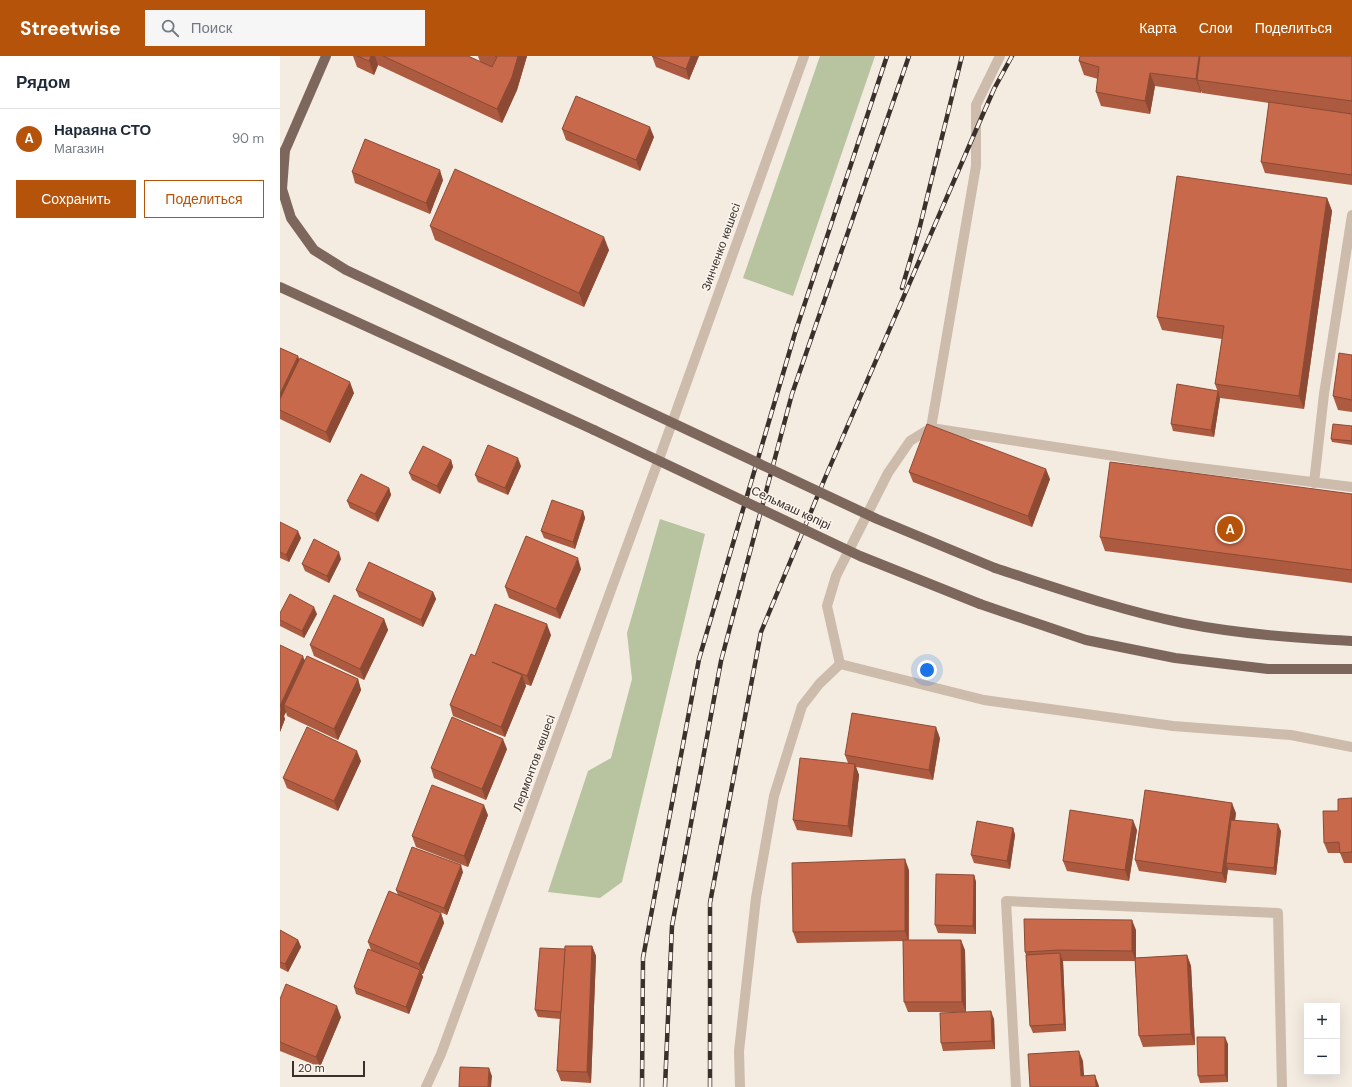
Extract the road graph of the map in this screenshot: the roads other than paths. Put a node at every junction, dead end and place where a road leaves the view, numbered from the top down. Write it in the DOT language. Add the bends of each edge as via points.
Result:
graph roads {
  1 [pos="326,56"];
  2 [pos="804,56"];
  3 [pos="1000,56"];
  4 [pos="285,150"];
  5 [pos="280,163"];
  6 [pos="1352,215"];
  7 [pos="280,287"];
  8 [pos="931,428"];
  9 [pos="663,448"];
  10 [pos="1314,483"];
  11 [pos="1352,487"];
  12 [pos="1352,641"];
  13 [pos="840,664"];
  14 [pos="1352,669"];
  15 [pos="1352,747"];
  16 [pos="426,1087"];
  17 [pos="740,1087"];
  18 [pos="1016,1087"];
  19 [pos="1282,1087"];
  1 -- 4 [label="main road"];
  2 -- 9 [label="street, Зинченко көшесі"];
  3 -- 8 [label="street" via="976,105 976,166"];
  4 -- 5 [label="main road"];
  4 -- 12 [label="main road, bridge" via="282,189 291,218 314,250 346,270 877,519 995,568 1092,600 1183,623 1276,636"];
  6 -- 10 [label="street" via="1324,394"];
  7 -- 14 [label="main road, Сельмаш көпірі, bridge" via="594,430 860,556 980,604 1086,640 1175,658 1268,669"];
  8 -- 10 [label="street" via="1167,464"];
  8 -- 13 [label="street" via="910,441 888,473 836,576 827,606"];
  9 -- 16 [label="street, Лермонтов көшесі" via="441,1054"];
  10 -- 11 [label="street"];
  13 -- 15 [label="street" via="984,700 1173,726 1291,735"];
  13 -- 17 [label="street" via="820,683 802,706 774,796 755,906 739,1050"];
  18 -- 19 [label="street" via="1006,901 1278,913"];
}
